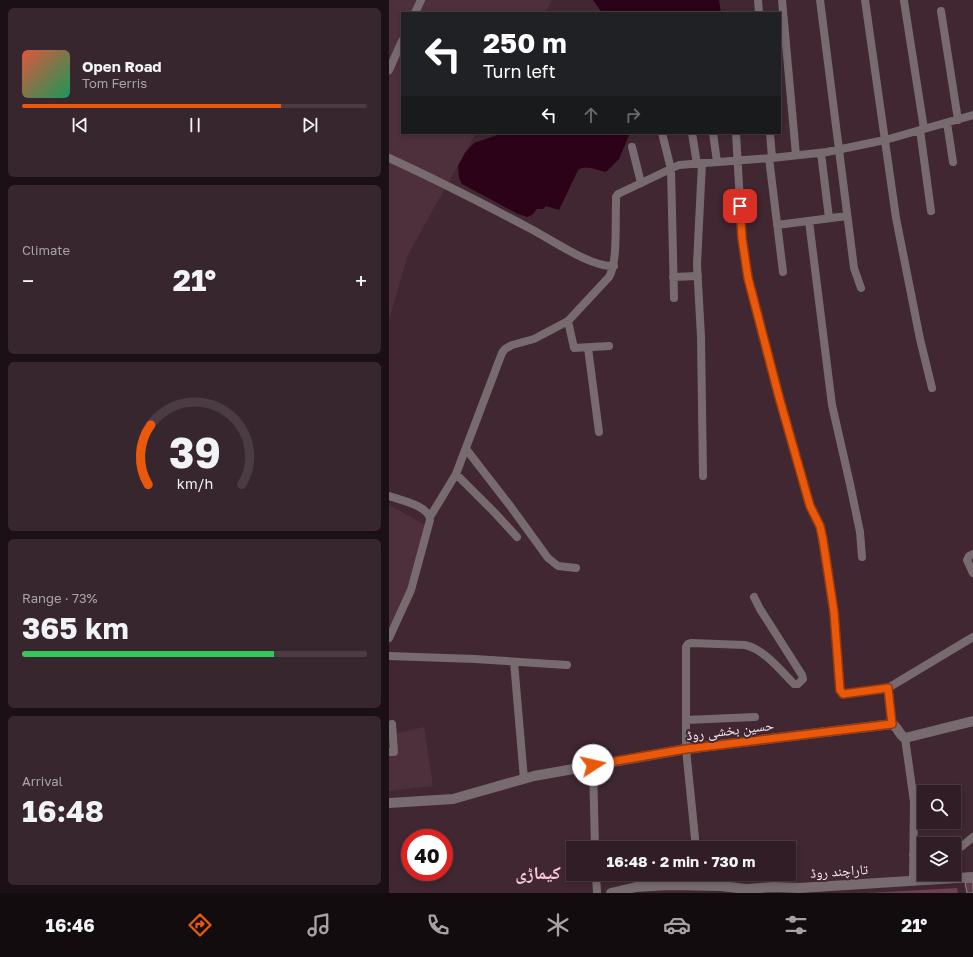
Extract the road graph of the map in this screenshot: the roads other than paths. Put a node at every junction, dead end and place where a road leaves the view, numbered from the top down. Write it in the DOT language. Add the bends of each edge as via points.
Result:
graph roads {
  1 [pos="421,0"];
  2 [pos="758,0"];
  3 [pos="782,0"];
  4 [pos="819,0"];
  5 [pos="865,0"];
  6 [pos="904,1"];
  7 [pos="941,11"];
  8 [pos="415,12"];
  9 [pos="759,12"];
  10 [pos="401,43"];
  11 [pos="389,70"];
  12 [pos="973,115"];
  13 [pos="957,120"];
  14 [pos="947,123"];
  15 [pos="922,130"];
  16 [pos="662,134"];
  17 [pos="692,134"];
  18 [pos="713,134"];
  19 [pos="736,134"];
  20 [pos="770,134"];
  21 [pos="885,140"];
  22 [pos="632,147"];
  23 [pos="840,150"];
  24 [pos="821,153"];
  25 [pos="796,155"];
  26 [pos="389,158"];
  27 [pos="771,158"];
  28 [pos="738,160"];
  29 [pos="717,162"];
  30 [pos="953,162"];
  31 [pos="699,163"];
  32 [pos="671,169"];
  33 [pos="641,182"];
  34 [pos="931,211"];
  35 [pos="847,216"];
  36 [pos="829,218"];
  37 [pos="809,221"];
  38 [pos="777,225"];
  39 [pos="614,266"];
  40 [pos="783,272"];
  41 [pos="673,276"];
  42 [pos="698,276"];
  43 [pos="861,288"];
  44 [pos="674,298"];
  45 [pos="568,321"];
  46 [pos="609,346"];
  47 [pos="588,348"];
  48 [pos="932,388"];
  49 [pos="599,432"];
  50 [pos="466,449"];
  51 [pos="456,474"];
  52 [pos="703,476"];
  53 [pos="389,496"];
  54 [pos="430,517"];
  55 [pos="517,538"];
  56 [pos="973,554"];
  57 [pos="862,557"];
  58 [pos="576,568"];
  59 [pos="973,573"];
  60 [pos="754,597"];
  61 [pos="973,637"];
  62 [pos="389,638"];
  63 [pos="389,656"];
  64 [pos="514,662"];
  65 [pos="567,665"];
  66 [pos="888,688"];
  67 [pos="755,717"];
  68 [pos="686,720"];
  69 [pos="973,721"];
  70 [pos="393,724"];
  71 [pos="892,724"];
  72 [pos="905,738"];
  73 [pos="686,749"];
  74 [pos="389,752"];
  75 [pos="593,765"];
  76 [pos="525,779"];
  77 [pos="389,803"];
  78 [pos="973,838"];
  79 [pos="595,841"];
  80 [pos="695,841"];
  81 [pos="961,847"];
  82 [pos="913,855"];
  83 [pos="917,855"];
  84 [pos="973,877"];
  85 [pos="913,880"];
  86 [pos="596,881"];
  87 [pos="699,881"];
  88 [pos="699,886"];
  89 [pos="799,890"];
  90 [pos="597,893"];
  91 [pos="611,893"];
  1 -- 8 [label="street"];
  2 -- 9 [label="street"];
  3 -- 25 [label="street"];
  4 -- 23 [label="street"];
  5 -- 21 [label="street"];
  6 -- 15 [label="street"];
  7 -- 13 [label="street"];
  10 -- 11 [label="street"];
  12 -- 13 [label="street"];
  13 -- 14 [label="street"];
  14 -- 15 [label="street"];
  14 -- 30 [label="street"];
  15 -- 21 [label="street"];
  15 -- 34 [label="street"];
  16 -- 32 [label="street"];
  17 -- 31 [label="street"];
  18 -- 29 [label="street"];
  19 -- 28 [label="street"];
  20 -- 27 [label="street"];
  21 -- 23 [label="street"];
  21 -- 48 [label="street" via="896,218"];
  22 -- 33 [label="street"];
  23 -- 24 [label="street"];
  23 -- 35 [label="street"];
  24 -- 25 [label="street"];
  24 -- 36 [label="street"];
  25 -- 27 [label="street"];
  26 -- 39 [label="street" via="593,263 606,267"];
  27 -- 28 [label="street"];
  27 -- 38 [label="street"];
  28 -- 29 [label="street"];
  28 -- 66 [label="street" via="742,238 748,278 810,506 820,526 834,612 840,690 843,694"];
  29 -- 31 [label="street"];
  31 -- 32 [label="street" via="679,165"];
  31 -- 42 [label="street"];
  32 -- 33 [label="street"];
  32 -- 41 [label="street"];
  33 -- 39 [label="street" via="616,197"];
  35 -- 36 [label="street"];
  35 -- 43 [label="street" via="855,268"];
  36 -- 37 [label="street"];
  37 -- 38 [label="street"];
  37 -- 57 [label="street" via="832,405 850,484"];
  38 -- 40 [label="street"];
  39 -- 45 [label="street" via="609,277"];
  41 -- 42 [label="street"];
  41 -- 44 [label="street"];
  42 -- 52 [label="street"];
  45 -- 47 [label="street" via="574,348"];
  45 -- 50 [label="street" via="535,339 505,349"];
  46 -- 47 [label="street"];
  47 -- 49 [label="street"];
  50 -- 51 [label="street"];
  50 -- 58 [label="street" via="548,558 558,566"];
  51 -- 54 [label="street"];
  51 -- 55 [label="street"];
  53 -- 54 [label="street" via="424,509"];
  54 -- 62 [label="street" via="411,590"];
  56 -- 59 [label="street" via="967,560"];
  60 -- 68 [label="street" via="803,679 794,684 753,647 688,644"];
  61 -- 66 [label="street"];
  63 -- 64 [label="street"];
  64 -- 65 [label="street"];
  64 -- 76 [label="street"];
  66 -- 71 [label="street"];
  67 -- 68 [label="street"];
  68 -- 73 [label="street"];
  69 -- 72 [label="street"];
  70 -- 74 [label="street" via="394,752"];
  71 -- 72 [label="street"];
  71 -- 73 [label="street, حسین بخشی روڈ"];
  72 -- 82 [label="street" via="914,802"];
  73 -- 75 [label="street, حسین بخشی روڈ"];
  73 -- 80 [label="street"];
  75 -- 76 [label="street, حسین بخشی روڈ"];
  75 -- 79 [label="street"];
  76 -- 77 [label="street, حسین بخشی روڈ" via="453,799"];
  78 -- 81 [label="street"];
  82 -- 83 [label="street"];
  82 -- 85 [label="street"];
  84 -- 85 [label="street, تاراچند روڈ"];
  85 -- 89 [label="street, تاراچند روڈ"];
  86 -- 90 [label="street"];
  87 -- 88 [label="street"];
  88 -- 89 [label="street, تاراچند روڈ" via="746,890 774,887"];
  88 -- 91 [label="street, تاراچند روڈ" via="636,887"];
}
